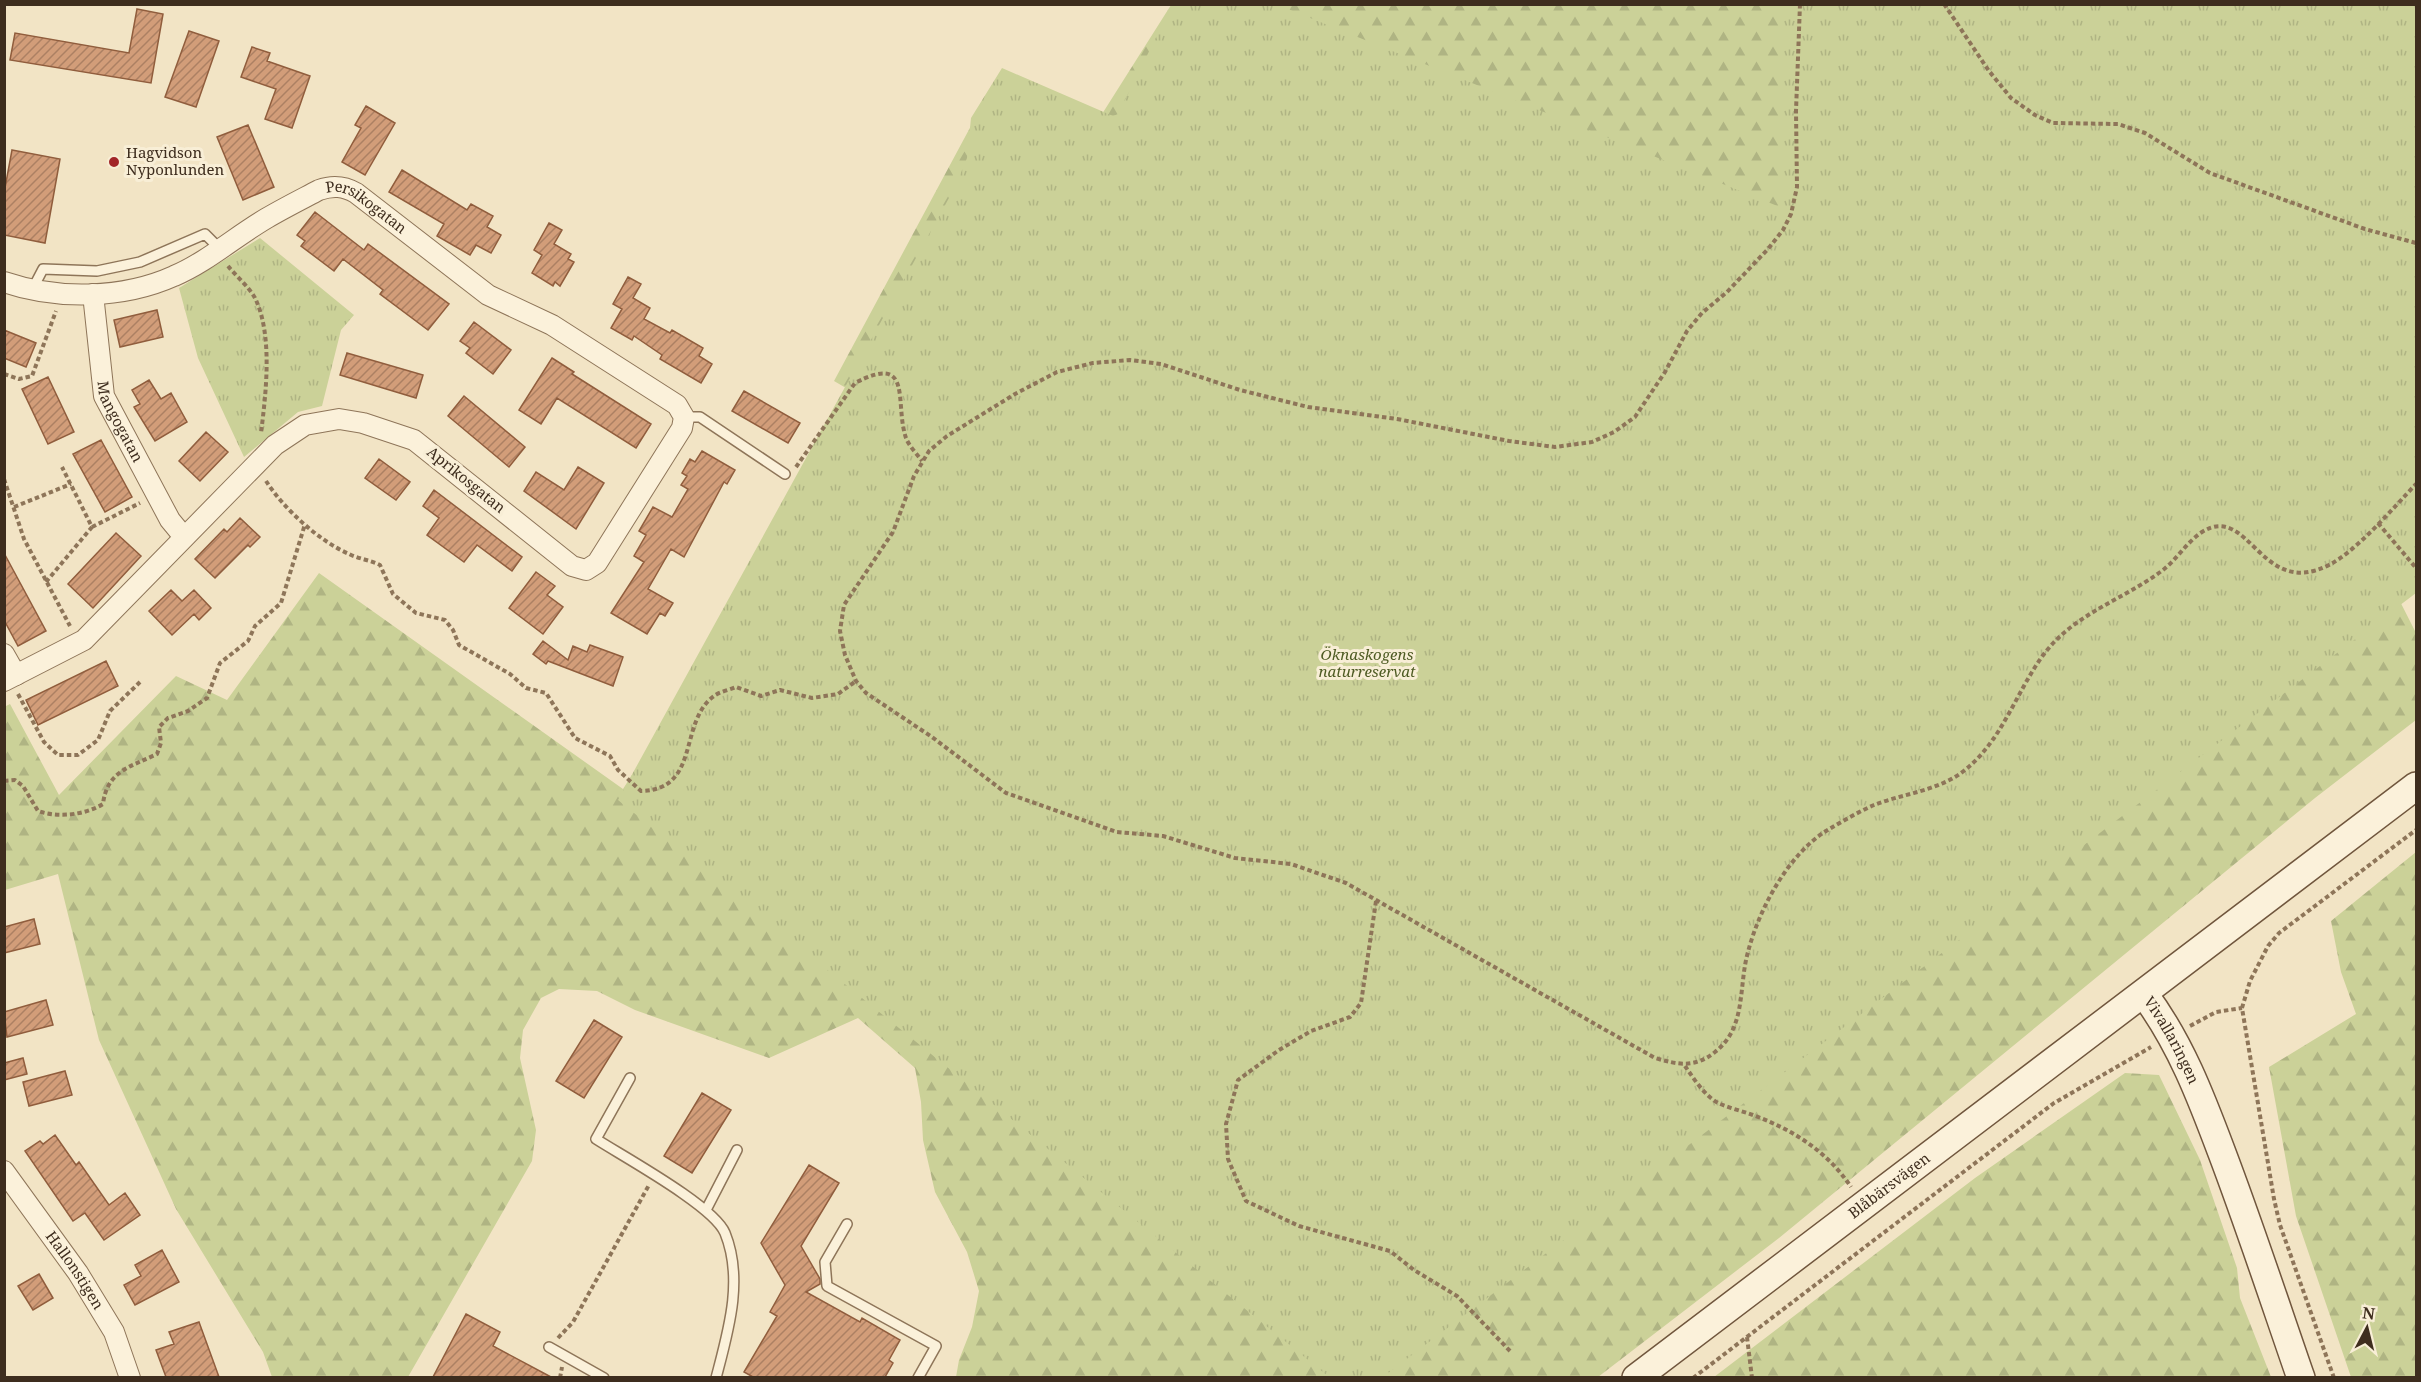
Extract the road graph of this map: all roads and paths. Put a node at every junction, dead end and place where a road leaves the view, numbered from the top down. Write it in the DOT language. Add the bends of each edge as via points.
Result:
graph roads {
  1 [pos="1800,4"];
  2 [pos="1944,4"];
  3 [pos="2416,243"];
  4 [pos="220,249"];
  5 [pos="4,282"];
  6 [pos="32,290"];
  7 [pos="62,294"];
  8 [pos="93,294"];
  9 [pos="4,374"];
  10 [pos="683,422"];
  11 [pos="260,460"];
  12 [pos="922,461"];
  13 [pos="62,467"];
  14 [pos="785,474"];
  15 [pos="4,479"];
  16 [pos="2416,483"];
  17 [pos="71,484"];
  18 [pos="157,495"];
  19 [pos="14,507"];
  20 [pos="305,524"];
  21 [pos="2378,524"];
  22 [pos="93,527"];
  23 [pos="184,537"];
  24 [pos="2416,568"];
  25 [pos="46,582"];
  26 [pos="79,644"];
  27 [pos="4,654"];
  28 [pos="10,678"];
  29 [pos="856,681"];
  30 [pos="140,682"];
  31 [pos="4,781"];
  32 [pos="2416,786"];
  33 [pos="2416,830"];
  34 [pos="1376,901"];
  35 [pos="2144,994"];
  36 [pos="2242,1008"];
  37 [pos="2192,1025"];
  38 [pos="2152,1046"];
  39 [pos="1684,1066"];
  40 [pos="630,1078"];
  41 [pos="737,1150"];
  42 [pos="4,1171"];
  43 [pos="654,1176"];
  44 [pos="706,1210"];
  45 [pos="1857,1211"];
  46 [pos="847,1224"];
  47 [pos="1747,1336"];
  48 [pos="549,1347"];
  49 [pos="1510,1351"];
  50 [pos="130,1377"];
  51 [pos="604,1377"];
  52 [pos="716,1377"];
  53 [pos="918,1377"];
  54 [pos="1636,1377"];
  55 [pos="1693,1377"];
  56 [pos="1752,1377"];
  57 [pos="2301,1377"];
  58 [pos="2334,1377"];
  1 -- 12 [label="path" via="1797,188 1791,214 1768,249 1687,331 1635,417 1614,432 1592,442 1556,447 1509,441 1397,419 1308,407 1161,364 1130,360 1093,363 1058,372 947,436"];
  2 -- 3 [label="path" via="1989,71 2012,98 2035,115 2053,123 2118,124 2145,133 2210,173 2365,229"];
  4 -- 6 [label="lane" via="205,234 140,262 97,271 43,269"];
  4 -- 8 [label="street, Persikogatan" via="175,276 149,286"];
  4 -- 10 [label="street, Persikogatan" via="320,190 344,188 488,295 560,330 677,405"];
  4 -- 11 [label="path" via="226,264 254,297 261,317 267,391"];
  5 -- 6 [label="street, Persikogatan"];
  6 -- 7 [label="street, Persikogatan"];
  7 -- 8 [label="street, Persikogatan"];
  7 -- 9 [label="path" via="32,376 20,380"];
  8 -- 18 [label="street, Mangogatan" via="104,396"];
  10 -- 11 [label="street, Aprikosgatan" via="597,563 586,570 572,566 414,440 351,420 324,420 295,429"];
  10 -- 14 [label="lane" via="700,417"];
  11 -- 20 [label="path" via="275,496"];
  11 -- 23 [label="street, Aprikosgatan"];
  12 -- 14 [label="path" via="906,440 900,409 901,388 896,378 885,373 855,383 800,465"];
  12 -- 29 [label="path" via="892,532 844,605 840,631"];
  13 -- 17 [label="path"];
  15 -- 19 [label="path"];
  16 -- 21 [label="path"];
  17 -- 19 [label="path"];
  17 -- 22 [label="path"];
  18 -- 22 [label="path"];
  18 -- 23 [label="street, Mangogatan"];
  19 -- 25 [label="path" via="24,539"];
  20 -- 29 [label="path" via="324,541 380,564 393,594 416,613 445,620 459,645 470,654 510,674 526,688 546,693 575,738 610,756 618,770 640,791 657,790 672,782 701,714 713,696 736,687 761,696 780,690 812,698 838,694"];
  20 -- 31 [label="path" via="281,603 255,626 248,641 220,663 207,698 168,718 159,727 161,743 157,754 118,773 105,786 103,804 88,813 50,815 38,811 15,780"];
  21 -- 24 [label="path"];
  21 -- 39 [label="path" via="2329,565 2301,573 2282,570 2230,526 2218,525 2201,533 2163,569 2078,620 2043,655 1984,751 1960,774 1873,806 1825,832 1806,848 1772,895 1755,929 1736,1025 1723,1046 1704,1061"];
  22 -- 25 [label="path"];
  23 -- 26 [label="street, Aprikosgatan"];
  25 -- 26 [label="path"];
  26 -- 28 [label="street, Aprikosgatan"];
  27 -- 28 [label="street"];
  28 -- 30 [label="path" via="44,742 58,754 78,755 98,740 110,711"];
  29 -- 34 [label="path" via="886,708 1006,793 1117,832 1163,836 1235,858 1291,864 1346,883"];
  32 -- 35 [label="street, Vivallaringen"];
  33 -- 36 [label="path" via="2279,933 2259,962"];
  34 -- 39 [label="path" via="1655,1058"];
  34 -- 49 [label="path" via="1361,1003 1350,1017 1311,1031 1238,1080 1226,1124 1228,1159 1246,1201 1299,1226 1390,1251 1456,1296"];
  35 -- 45 [label="street, Blåbärsvägen"];
  35 -- 57 [label="street, Vivallaringen" via="2166,1023 2195,1081"];
  36 -- 37 [label="path" via="2216,1012"];
  36 -- 58 [label="path" via="2278,1217"];
  38 -- 47 [label="path" via="2054,1103"];
  39 -- 45 [label="path" via="1698,1086 1717,1102 1804,1139 1837,1166 1851,1188"];
  40 -- 43 [label="lane" via="596,1139"];
  41 -- 44 [label="lane"];
  42 -- 50 [label="street, Hallonstigen" via="78,1273 114,1332"];
  43 -- 44 [label="lane"];
  43 -- 48 [label="path" via="573,1322"];
  44 -- 52 [label="lane" via="725,1232 735,1280 729,1329"];
  45 -- 54 [label="street, Blåbärsvägen"];
  46 -- 53 [label="lane" via="825,1262 827,1286 936,1346"];
  47 -- 55 [label="path"];
  47 -- 56 [label="path"];
  48 -- 51 [label="lane"];
}
